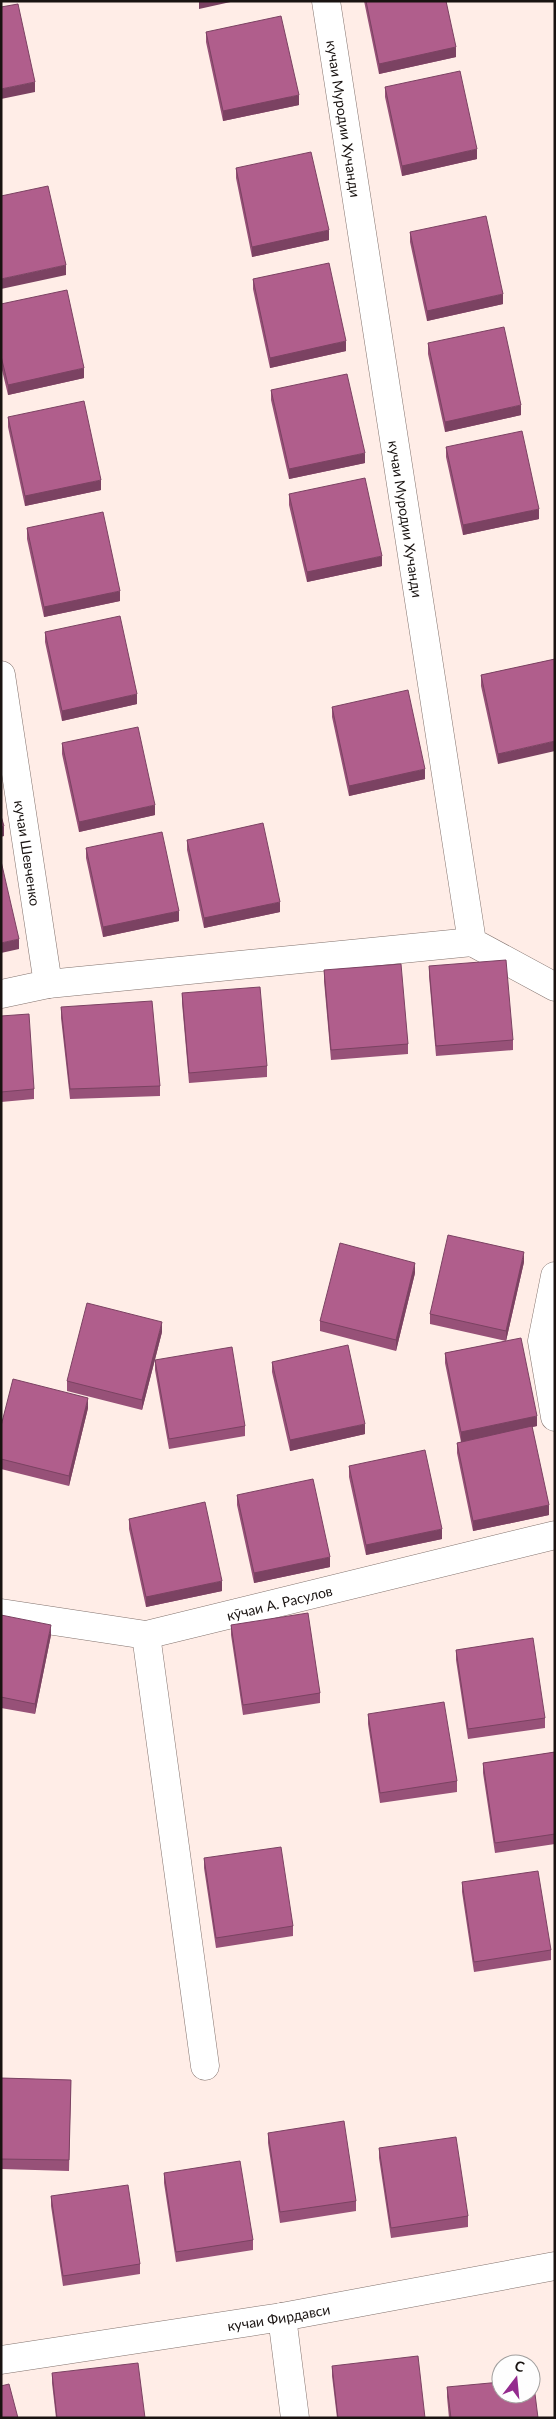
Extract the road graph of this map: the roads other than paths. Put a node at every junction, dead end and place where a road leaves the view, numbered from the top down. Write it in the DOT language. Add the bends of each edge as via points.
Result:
graph roads {
  1 [pos="326,1"];
  2 [pos="1,674"];
  3 [pos="472,942"];
  4 [pos="48,984"];
  5 [pos="555,987"];
  6 [pos="1,994"];
  7 [pos="555,1276"];
  8 [pos="555,1417"];
  9 [pos="555,1535"];
  10 [pos="1,1614"];
  11 [pos="146,1635"];
  12 [pos="205,2066"];
  13 [pos="555,2266"];
  14 [pos="282,2317"];
  15 [pos="1,2360"];
  16 [pos="296,2418"];
  1 -- 3 [label="street, кучаи Муродии Хучанди"];
  2 -- 4 [label="street, кучаи Шевченко"];
  3 -- 4 [label="street"];
  3 -- 5 [label="street"];
  4 -- 6 [label="street"];
  7 -- 8 [label="street" via="542,1341"];
  9 -- 11 [label="street, кӯчаи А. Расулов"];
  10 -- 11 [label="street, кӯчаи А. Расулов"];
  11 -- 12 [label="street"];
  13 -- 14 [label="street, кучаи Фирдавси"];
  14 -- 15 [label="street, кучаи Фирдавси"];
  14 -- 16 [label="street"];
}
